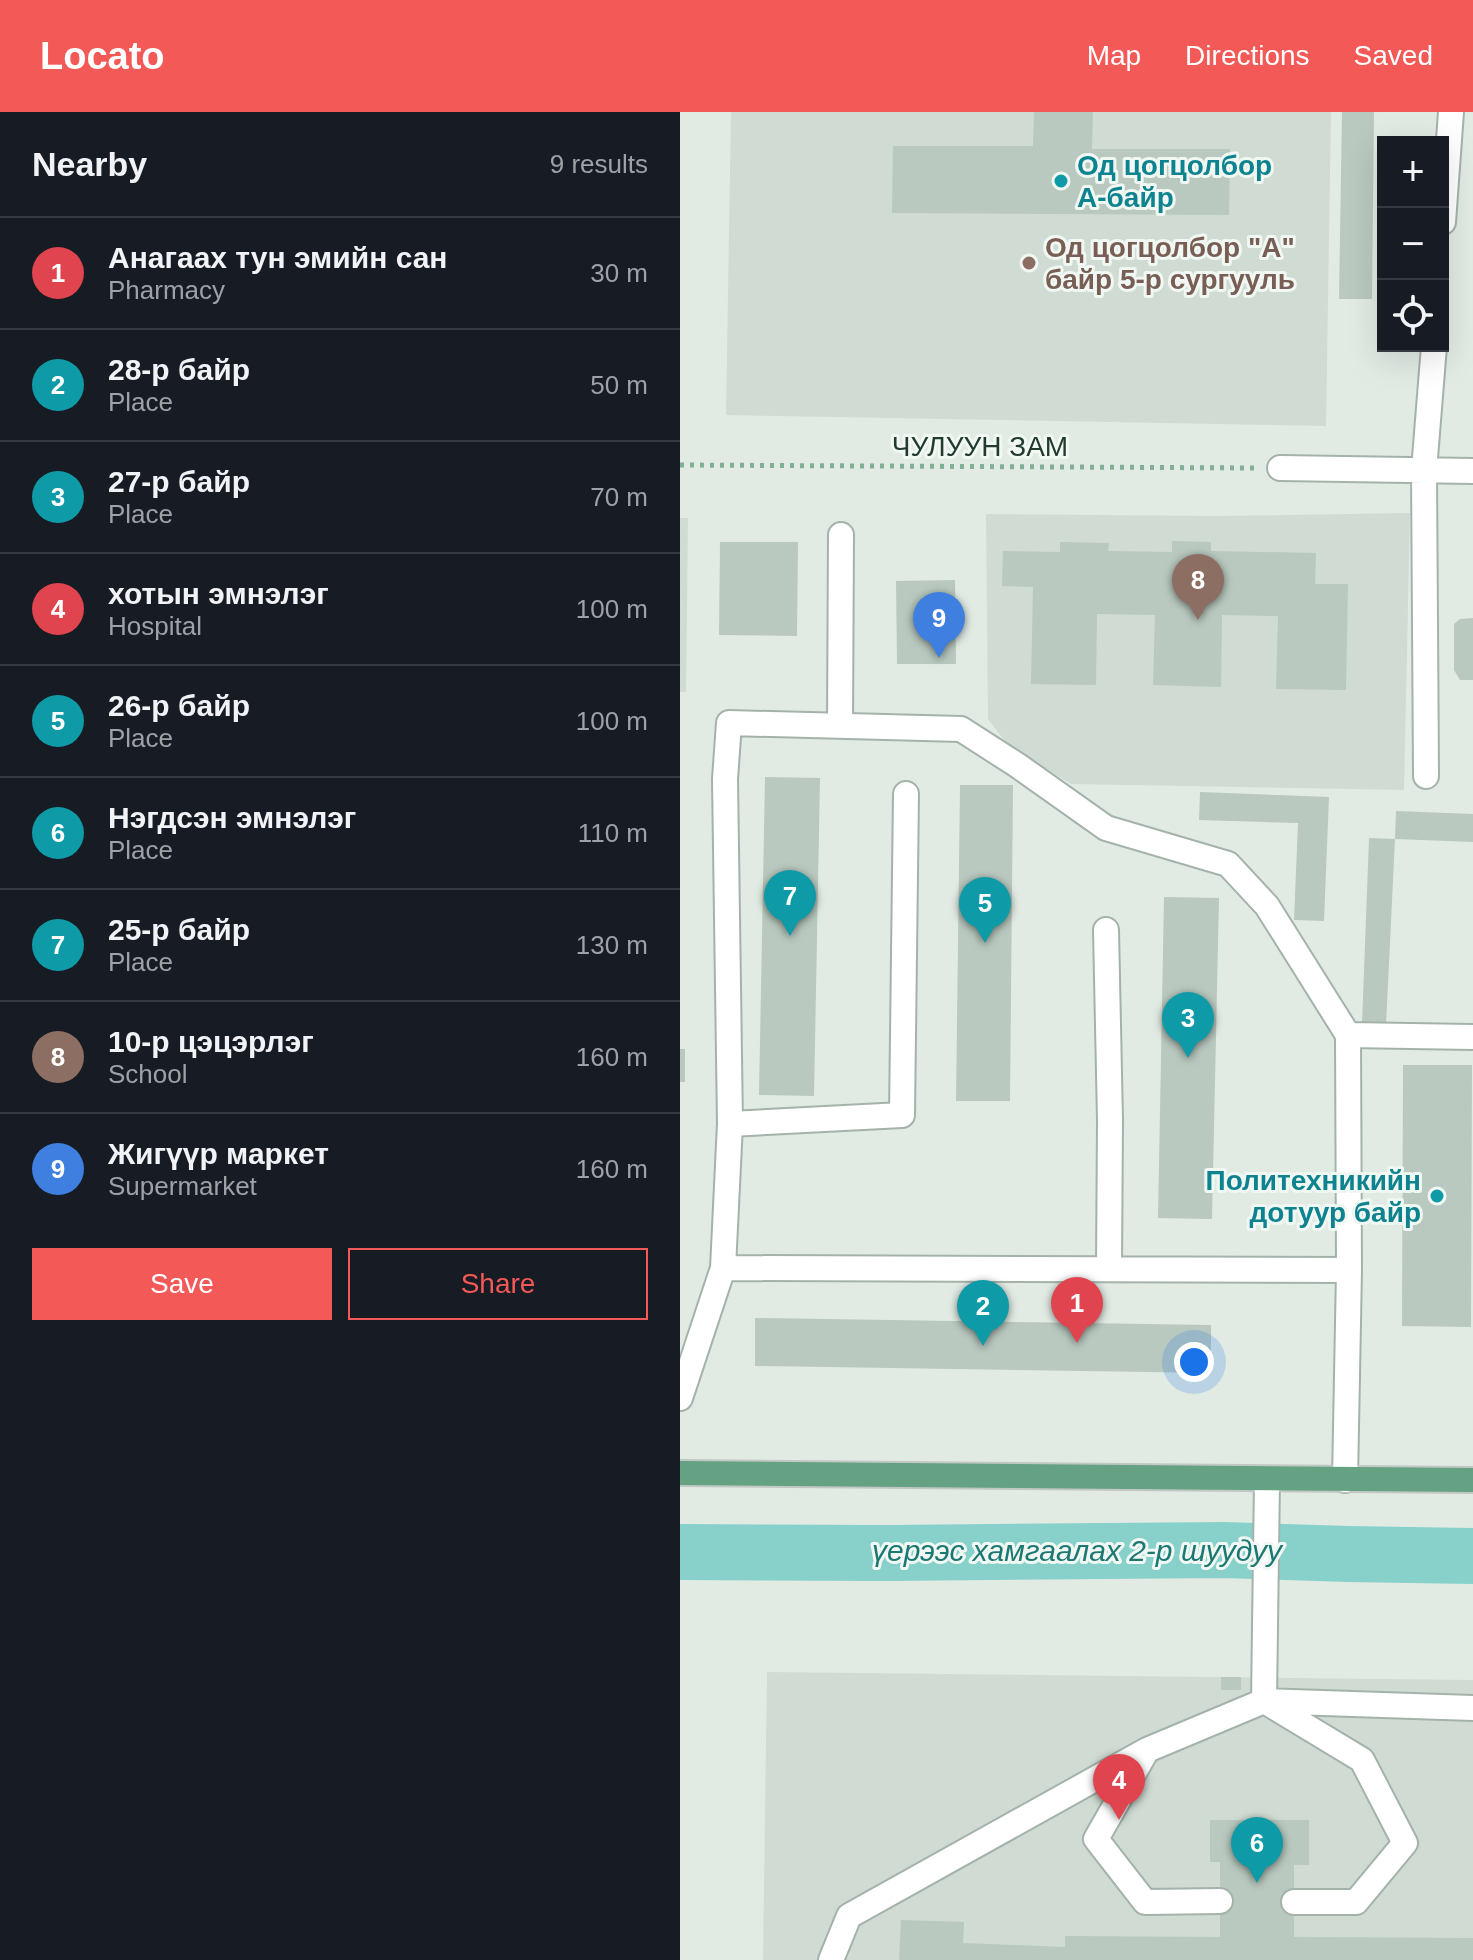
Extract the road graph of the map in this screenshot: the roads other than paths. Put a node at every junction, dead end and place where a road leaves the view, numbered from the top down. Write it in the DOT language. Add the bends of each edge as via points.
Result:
graph roads {
  1 [pos="1451,112"];
  2 [pos="1444,208"];
  3 [pos="1434,352"];
  4 [pos="1280,468"];
  5 [pos="1424,470"];
  6 [pos="1473,471"];
  7 [pos="841,535"];
  8 [pos="840,725"];
  9 [pos="1426,776"];
  10 [pos="906,794"];
  11 [pos="1106,930"];
  12 [pos="1348,1035"];
  13 [pos="1473,1037"];
  14 [pos="730,1124"];
  15 [pos="723,1268"];
  16 [pos="1109,1268"];
  17 [pos="1349,1270"];
  18 [pos="680,1398"];
  19 [pos="680,1473"];
  20 [pos="1267,1479"];
  21 [pos="1345,1480"];
  22 [pos="1473,1480"];
  23 [pos="1264,1701"];
  24 [pos="1473,1708"];
  25 [pos="1147,1750"];
  26 [pos="1220,1901"];
  27 [pos="1294,1902"];
  28 [pos="849,1916"];
  29 [pos="831,1960"];
  30 [pos="849,1960"];
  1 -- 2 [label="street"];
  3 -- 5 [label="street"];
  4 -- 5 [label="street"];
  5 -- 6 [label="street"];
  5 -- 9 [label="street"];
  7 -- 8 [label="street"];
  8 -- 12 [label="street" via="961,729 1106,828 1228,864 1267,906"];
  8 -- 14 [label="street" via="729,723 725,779"];
  10 -- 14 [label="street" via="902,1115"];
  11 -- 16 [label="street"];
  12 -- 13 [label="street"];
  12 -- 17 [label="street"];
  14 -- 15 [label="street"];
  15 -- 16 [label="street"];
  15 -- 18 [label="street"];
  16 -- 17 [label="street"];
  17 -- 21 [label="street"];
  19 -- 20 [label="main road"];
  20 -- 21 [label="main road"];
  20 -- 23 [label="street"];
  21 -- 22 [label="main road"];
  23 -- 24 [label="street"];
  23 -- 25 [label="street"];
  23 -- 27 [label="street" via="1362,1760 1405,1843 1356,1902"];
  25 -- 26 [label="street" via="1096,1839 1145,1902"];
  25 -- 28 [label="street"];
  28 -- 29 [label="street"];
  28 -- 30 [label="street"];
}
